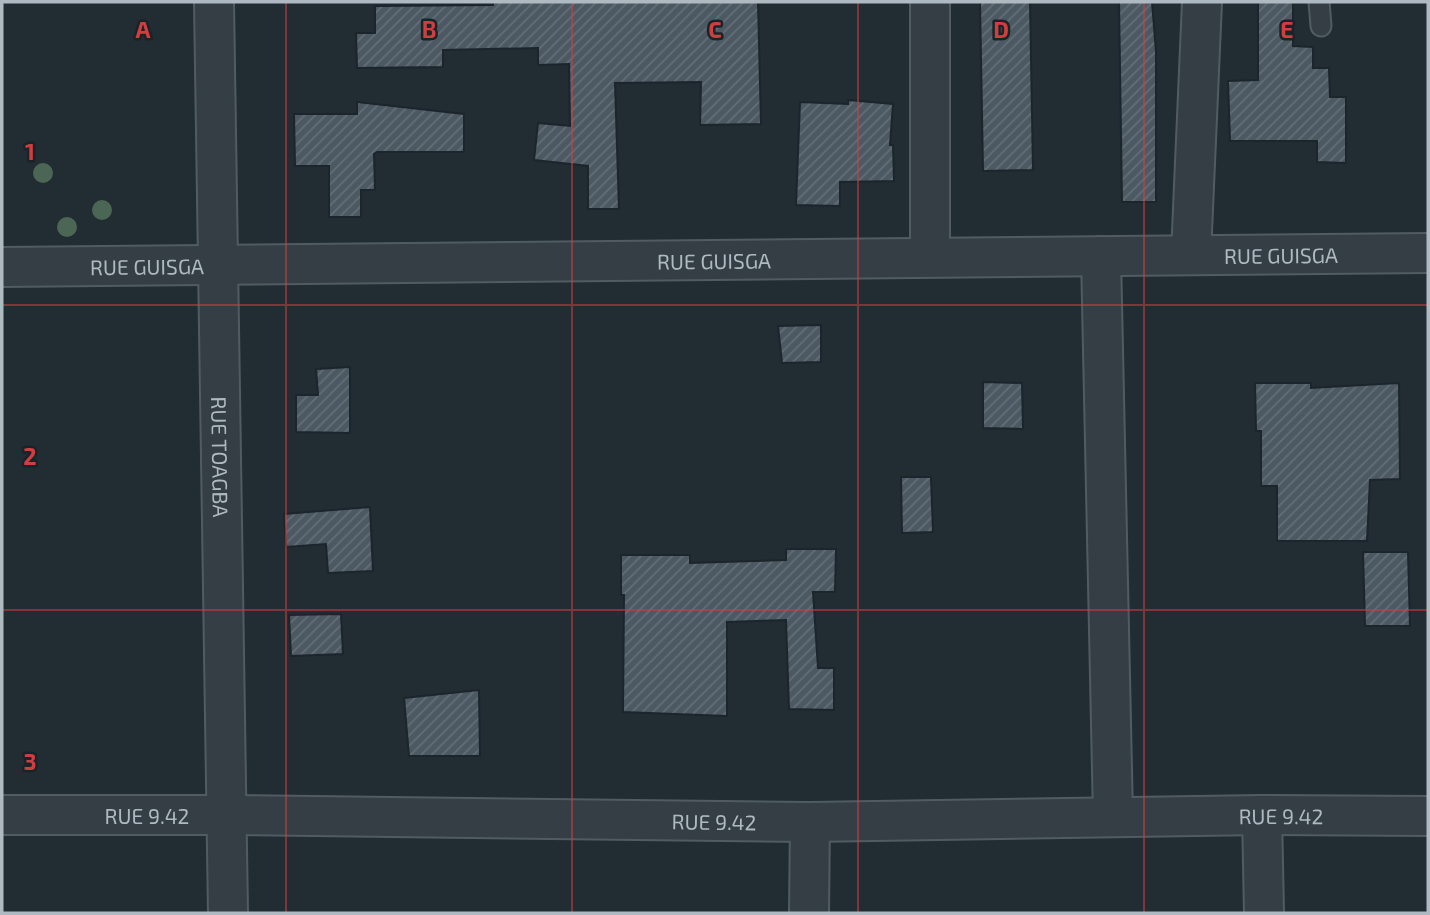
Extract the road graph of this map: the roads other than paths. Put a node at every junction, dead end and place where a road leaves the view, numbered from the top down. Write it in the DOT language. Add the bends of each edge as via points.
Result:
graph roads {
  1 [pos="214,2"];
  2 [pos="930,2"];
  3 [pos="1202,2"];
  4 [pos="1319,2"];
  5 [pos="1321,26"];
  6 [pos="1428,253"];
  7 [pos="1191,255"];
  8 [pos="1101,256"];
  9 [pos="930,257"];
  10 [pos="218,265"];
  11 [pos="2,267"];
  12 [pos="2,815"];
  13 [pos="226,815"];
  14 [pos="1262,815"];
  15 [pos="1428,816"];
  16 [pos="1113,817"];
  17 [pos="810,822"];
  18 [pos="228,913"];
  19 [pos="809,913"];
  20 [pos="1264,913"];
  1 -- 10 [label="street, RUE TOAGBA"];
  2 -- 9 [label="street"];
  3 -- 7 [label="street"];
  4 -- 5 [label="lane"];
  6 -- 7 [label="street, RUE GUISGA"];
  7 -- 8 [label="street, RUE GUISGA"];
  8 -- 9 [label="street, RUE GUISGA"];
  8 -- 16 [label="street"];
  9 -- 10 [label="street, RUE GUISGA"];
  10 -- 11 [label="street, RUE GUISGA"];
  10 -- 13 [label="street, RUE TOAGBA"];
  12 -- 13 [label="street, RUE 9.42"];
  13 -- 17 [label="street, RUE 9.42"];
  13 -- 18 [label="street, RUE TOAGBA"];
  14 -- 15 [label="street, RUE 9.42"];
  14 -- 16 [label="street, RUE 9.42"];
  14 -- 20 [label="street"];
  16 -- 17 [label="street, RUE 9.42"];
  17 -- 19 [label="street"];
}
